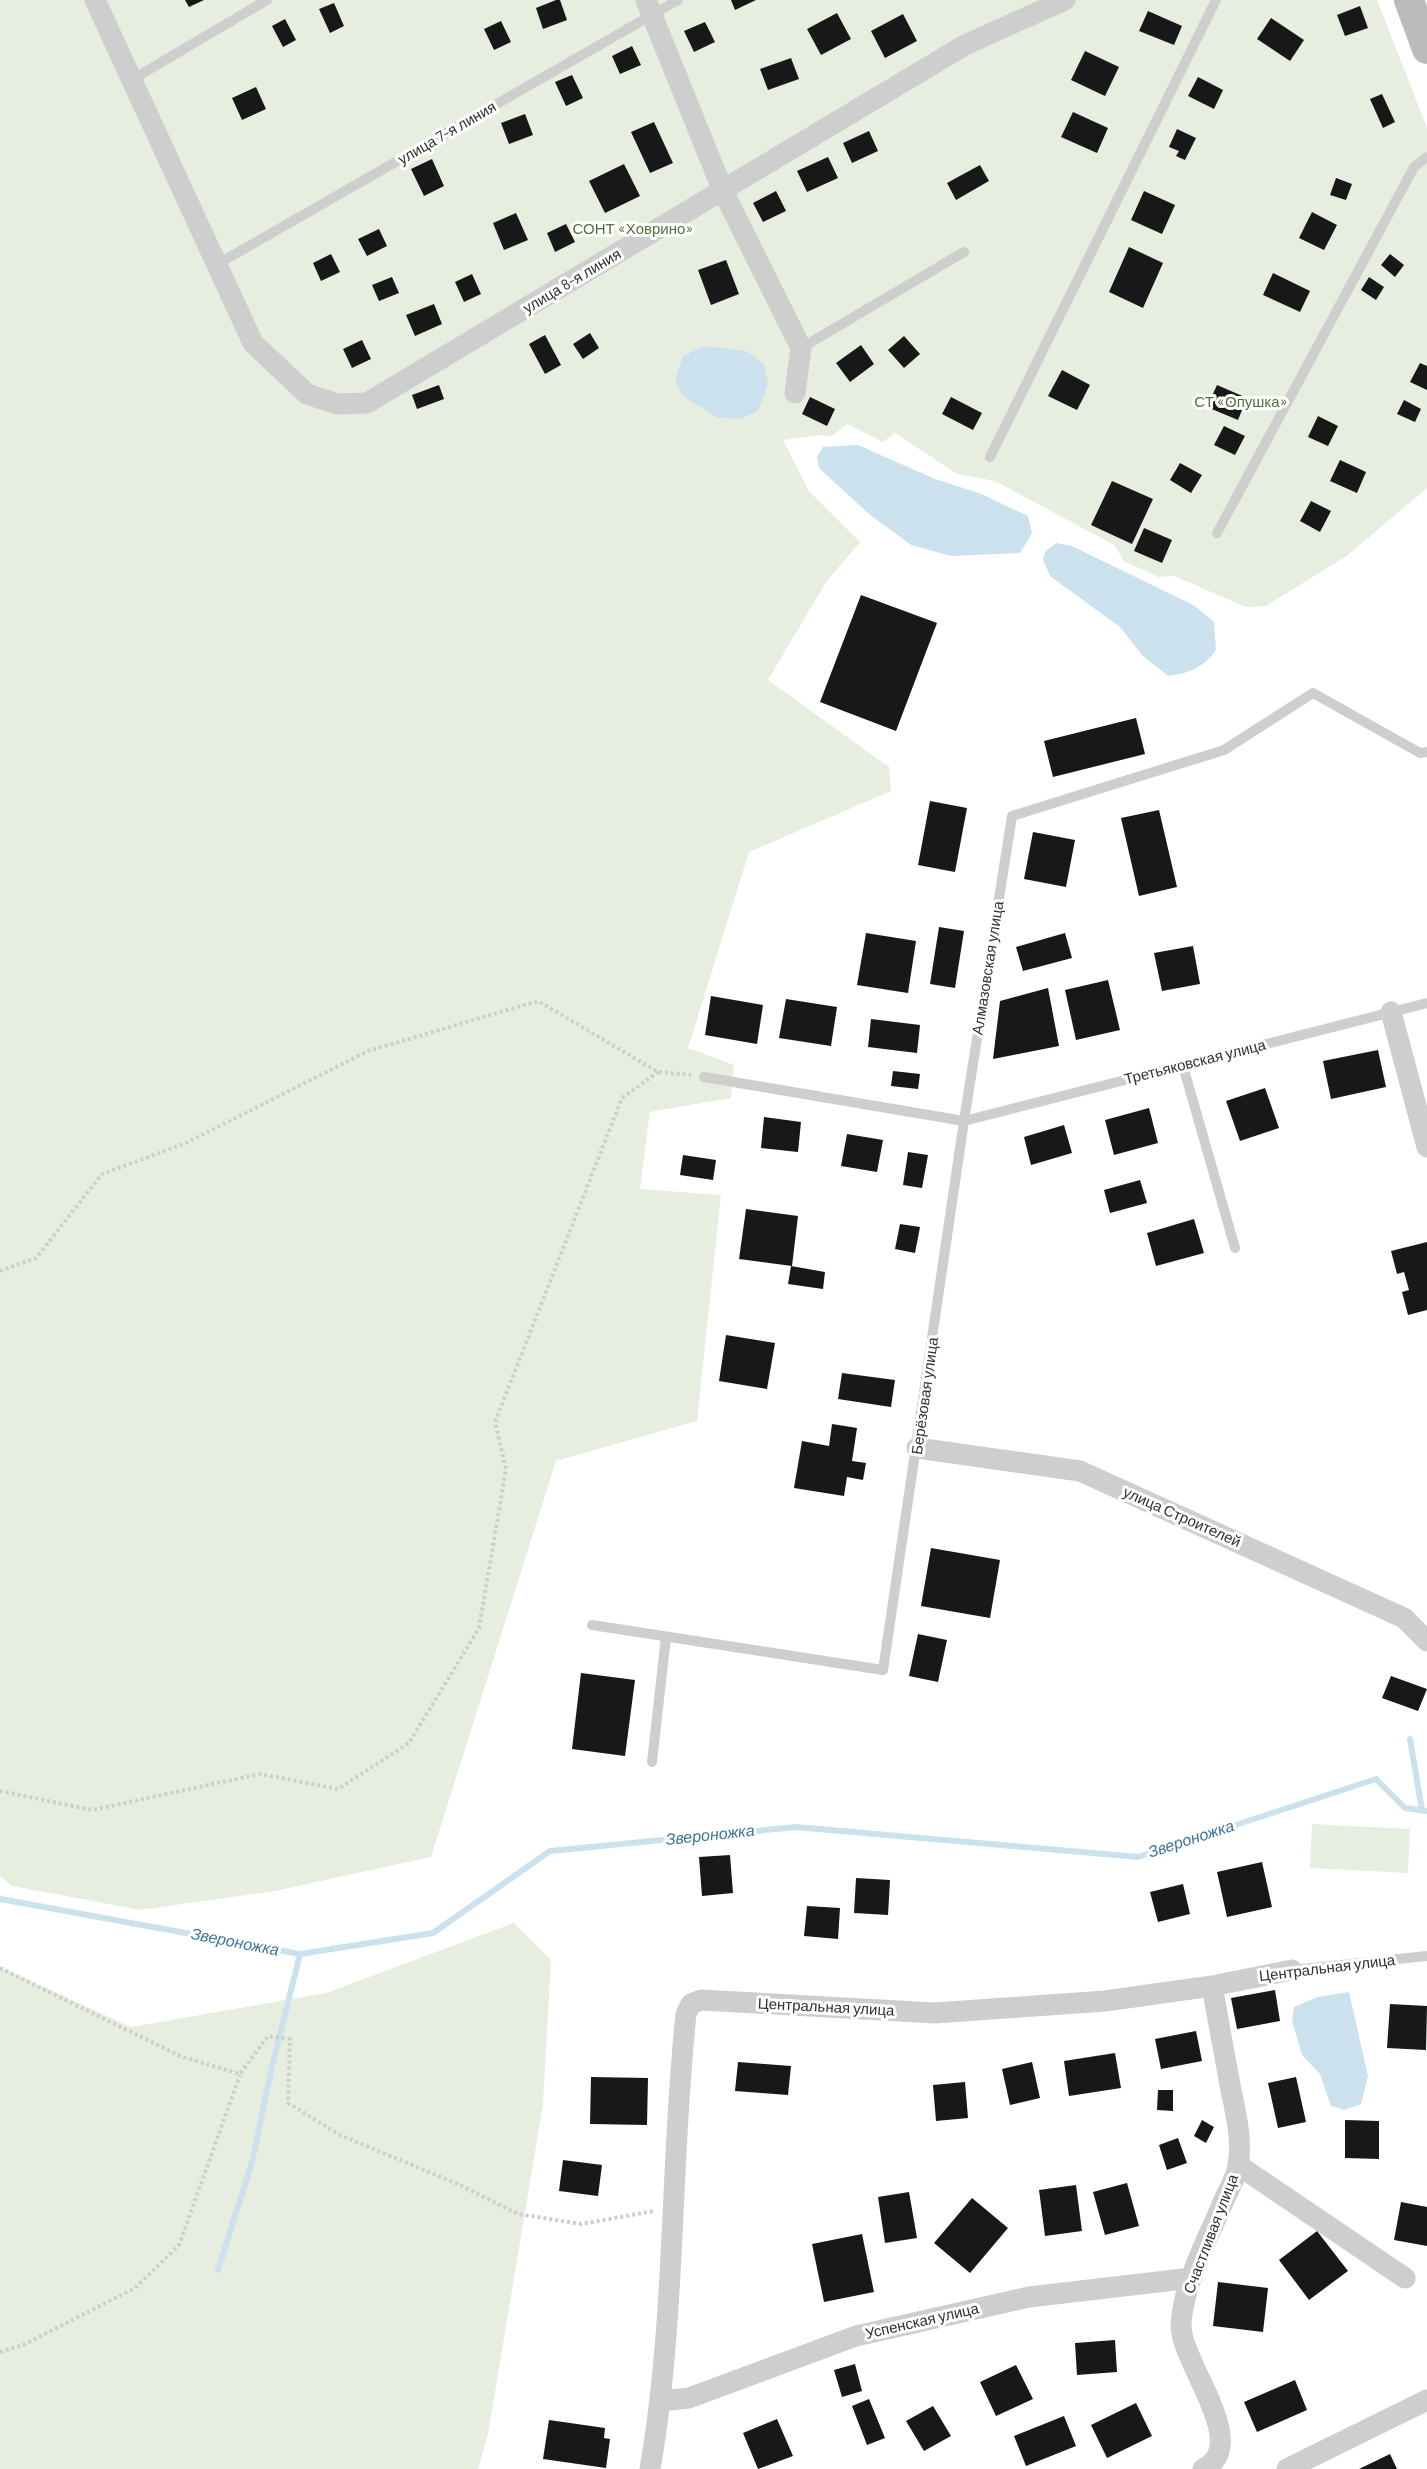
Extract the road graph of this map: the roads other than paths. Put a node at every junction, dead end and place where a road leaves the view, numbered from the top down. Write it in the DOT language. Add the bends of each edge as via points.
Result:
graph roads {
  1 [pos="95,0"];
  2 [pos="267,0"];
  3 [pos="678,0"];
  4 [pos="1065,0"];
  5 [pos="1216,0"];
  6 [pos="1409,0"];
  7 [pos="649,7"];
  8 [pos="1427,49"];
  9 [pos="133,79"];
  10 [pos="1427,157"];
  11 [pos="723,191"];
  12 [pos="964,252"];
  13 [pos="216,265"];
  14 [pos="801,348"];
  15 [pos="795,393"];
  16 [pos="990,457"];
  17 [pos="1217,533"];
  18 [pos="1427,752"];
  19 [pos="1427,1003"];
  20 [pos="1391,1012"];
  21 [pos="1183,1066"];
  22 [pos="704,1077"];
  23 [pos="964,1121"];
  24 [pos="1427,1147"];
  25 [pos="1235,1248"];
  26 [pos="918,1448"];
  27 [pos="592,1625"];
  28 [pos="666,1637"];
  29 [pos="1427,1641"];
  30 [pos="652,1762"];
  31 [pos="1427,1956"];
  32 [pos="1292,1970"];
  33 [pos="1212,1986"];
  34 [pos="1238,2165"];
  35 [pos="1192,2278"];
  36 [pos="1405,2278"];
  37 [pos="1427,2400"];
  38 [pos="662,2401"];
  39 [pos="650,2469"];
  40 [pos="1203,2469"];
  41 [pos="1287,2469"];
  1 -- 9 [label="street, улица 8-я линия"];
  2 -- 9 [label="lane"];
  3 -- 7 [label="lane, улица 7-я линия"];
  4 -- 11 [label="street, улица 8-я линия" via="965,45"];
  5 -- 16 [label="lane"];
  6 -- 8 [label="street"];
  7 -- 11 [label="street"];
  7 -- 13 [label="lane, улица 7-я линия"];
  9 -- 13 [label="street, улица 8-я линия"];
  10 -- 17 [label="lane" via="1414,167"];
  11 -- 13 [label="street, улица 8-я линия" via="367,402 337,404 307,394 253,344"];
  11 -- 14 [label="street"];
  12 -- 14 [label="lane"];
  14 -- 15 [label="street"];
  18 -- 23 [label="lane, Алмазовская улица" via="1420,753 1313,693 1224,750 1012,816"];
  19 -- 20 [label="lane, Третьяковская улица"];
  20 -- 21 [label="lane, Третьяковская улица"];
  20 -- 24 [label="street"];
  21 -- 23 [label="lane, Третьяковская улица"];
  21 -- 25 [label="lane"];
  22 -- 23 [label="lane"];
  23 -- 26 [label="lane, Берёзовая улица"];
  26 -- 28 [label="lane, Берёзовая улица" via="883,1670"];
  26 -- 29 [label="street, улица Строителей" via="1080,1471 1404,1618"];
  27 -- 28 [label="lane"];
  28 -- 30 [label="lane"];
  31 -- 32 [label="lane, Центральная улица"];
  32 -- 33 [label="street, Центральная улица"];
  33 -- 34 [label="street, Счастливая улица" via="1237,2124"];
  33 -- 38 [label="street, Центральная улица" via="1105,2001 935,2013 696,2001 691,2004 686,2014 679,2080"];
  34 -- 35 [label="street, Счастливая улица"];
  34 -- 36 [label="street"];
  35 -- 38 [label="street, Успенская улица" via="1029,2297 867,2334 688,2398"];
  35 -- 40 [label="street, Счастливая улица" via="1180,2327 1221,2437 1217,2457"];
  37 -- 41 [label="street"];
  38 -- 39 [label="street, Центральная улица"];
}
